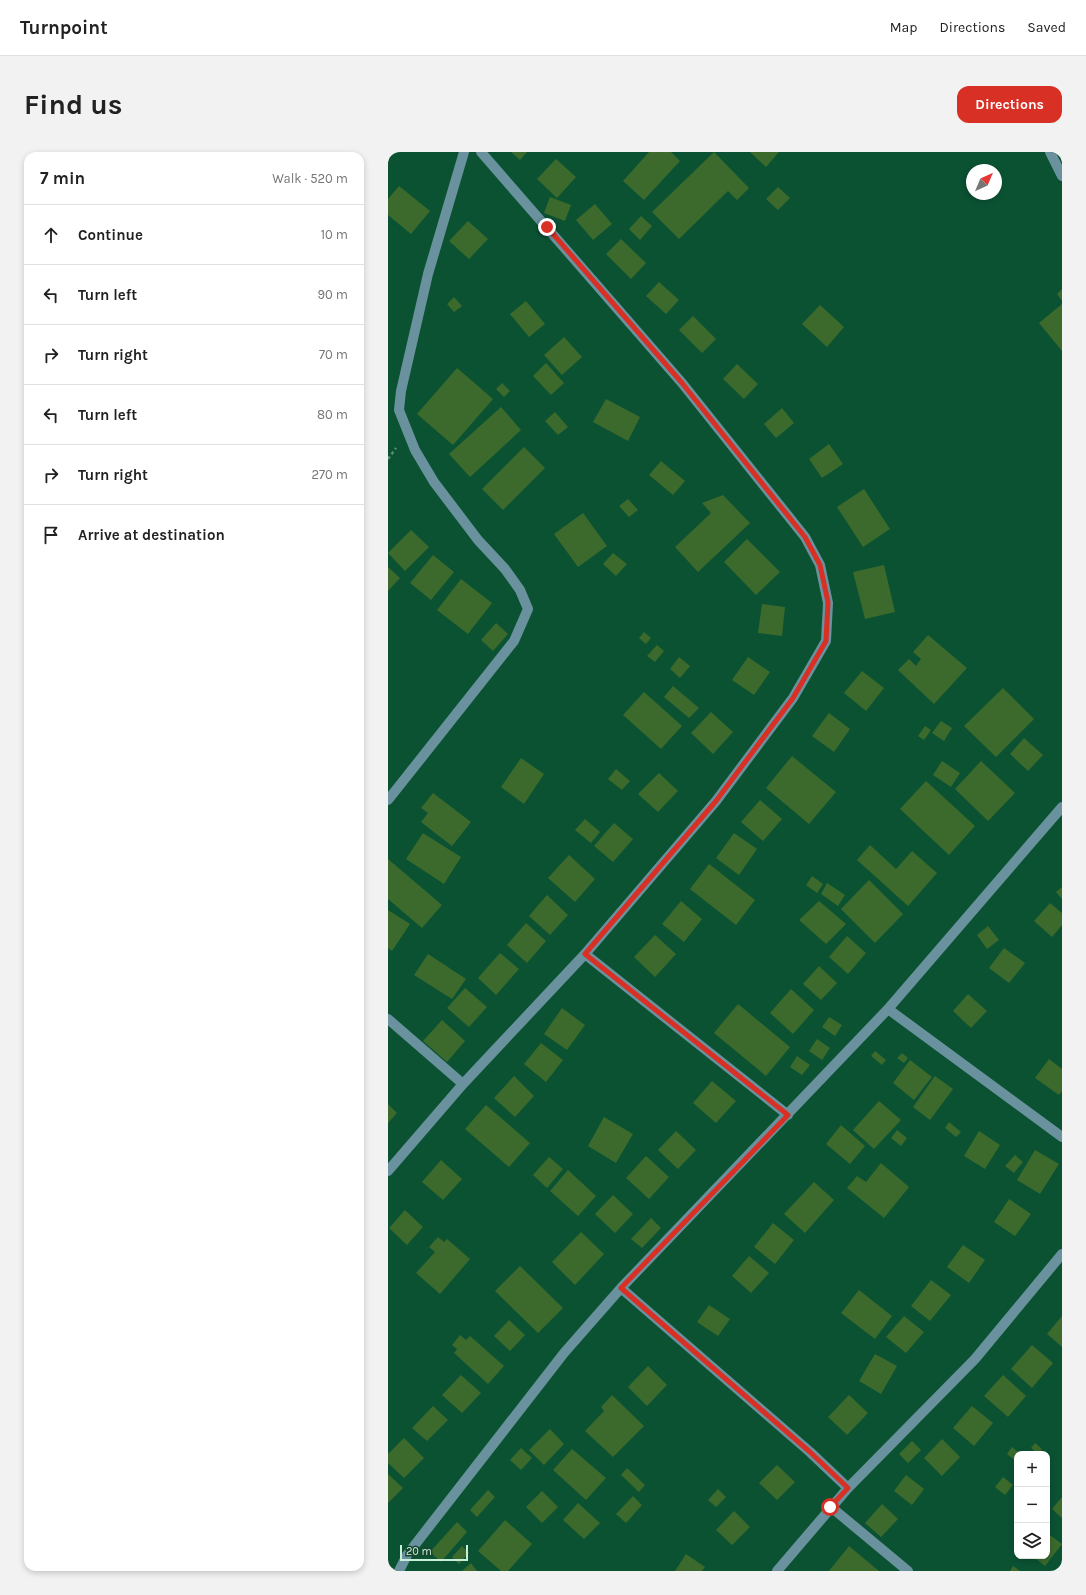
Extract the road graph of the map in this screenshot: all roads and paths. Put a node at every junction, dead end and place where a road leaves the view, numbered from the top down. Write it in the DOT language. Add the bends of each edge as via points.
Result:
graph roads {
  1 [pos="464,152"];
  2 [pos="481,152"];
  3 [pos="1050,152"];
  4 [pos="1062,176"];
  5 [pos="388,800"];
  6 [pos="1062,807"];
  7 [pos="585,954"];
  8 [pos="888,1009"];
  9 [pos="388,1020"];
  10 [pos="463,1084"];
  11 [pos="788,1115"];
  12 [pos="1062,1137"];
  13 [pos="388,1171"];
  14 [pos="1062,1254"];
  15 [pos="621,1288"];
  16 [pos="848,1488"];
  17 [pos="830,1507"];
  18 [pos="399,1571"];
  19 [pos="777,1571"];
  20 [pos="908,1571"];
  1 -- 5 [label="street" via="428,274 401,391 399,410 415,450 434,482 478,540 505,569 520,590 528,609 514,641"];
  2 -- 7 [label="street" via="682,383 805,537 820,565 828,602 826,641 793,698 716,801"];
  3 -- 4 [label="street"];
  6 -- 8 [label="street"];
  7 -- 10 [label="street"];
  7 -- 11 [label="street"];
  8 -- 11 [label="street"];
  8 -- 12 [label="street"];
  9 -- 10 [label="street"];
  10 -- 13 [label="street"];
  11 -- 15 [label="street"];
  14 -- 16 [label="street" via="975,1359"];
  15 -- 16 [label="street"];
  15 -- 18 [label="street" via="564,1353 407,1555"];
  16 -- 17 [label="street"];
  17 -- 19 [label="street"];
  17 -- 20 [label="street"];
}
